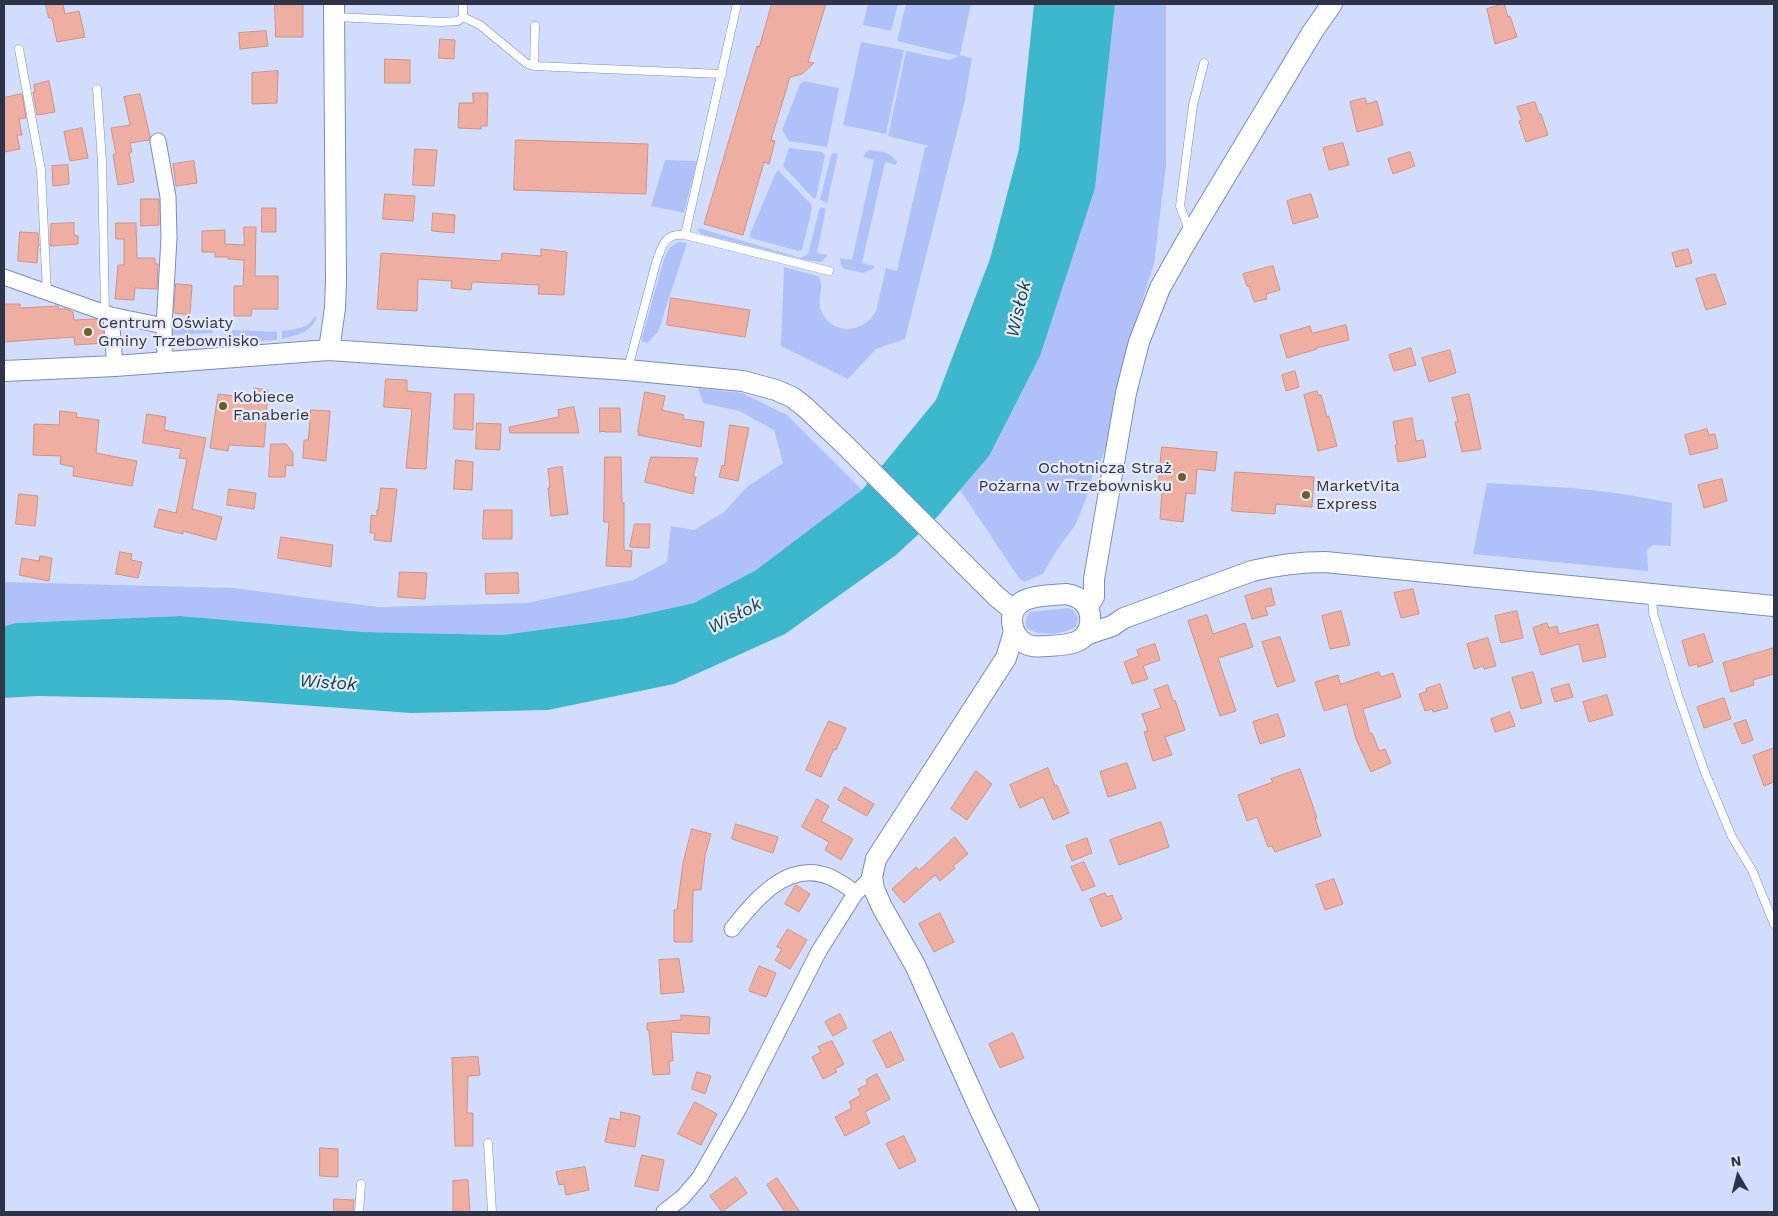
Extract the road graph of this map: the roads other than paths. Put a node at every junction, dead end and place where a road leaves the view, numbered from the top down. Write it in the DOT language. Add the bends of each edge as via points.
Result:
graph roads {
  1 [pos="463,4"];
  2 [pos="737,4"];
  3 [pos="1332,4"];
  4 [pos="334,10"];
  5 [pos="463,17"];
  6 [pos="535,26"];
  7 [pos="19,49"];
  8 [pos="1204,63"];
  9 [pos="534,66"];
  10 [pos="722,74"];
  11 [pos="97,89"];
  12 [pos="158,141"];
  13 [pos="1190,234"];
  14 [pos="684,235"];
  15 [pos="829,271"];
  16 [pos="4,277"];
  17 [pos="47,293"];
  18 [pos="108,314"];
  19 [pos="164,326"];
  20 [pos="329,350"];
  21 [pos="165,362"];
  22 [pos="115,366"];
  23 [pos="627,370"];
  24 [pos="4,371"];
  25 [pos="1094,579"];
  26 [pos="1652,594"];
  27 [pos="1071,595"];
  28 [pos="1774,606"];
  29 [pos="1088,608"];
  30 [pos="1014,611"];
  31 [pos="1124,618"];
  32 [pos="1014,632"];
  33 [pos="1085,635"];
  34 [pos="1032,647"];
  35 [pos="1006,658"];
  36 [pos="872,877"];
  37 [pos="855,894"];
  38 [pos="1774,924"];
  39 [pos="732,929"];
  40 [pos="488,1143"];
  41 [pos="360,1184"];
  42 [pos="359,1212"];
  43 [pos="492,1212"];
  44 [pos="664,1212"];
  45 [pos="1029,1212"];
  1 -- 5 [label="lane"];
  2 -- 10 [label="lane"];
  3 -- 13 [label="street"];
  4 -- 5 [label="lane" via="441,22 458,21"];
  4 -- 20 [label="street" via="336,281"];
  5 -- 9 [label="lane" via="480,24 526,63"];
  6 -- 9 [label="lane"];
  7 -- 17 [label="lane" via="41,170"];
  8 -- 13 [label="lane" via="1193,106 1180,206"];
  9 -- 10 [label="lane"];
  10 -- 14 [label="lane"];
  11 -- 18 [label="lane"];
  12 -- 19 [label="street" via="168,197"];
  13 -- 25 [label="street" via="1160,288 1139,342 1126,393"];
  14 -- 15 [label="lane"];
  14 -- 23 [label="lane" via="669,237 662,246"];
  16 -- 17 [label="street"];
  17 -- 18 [label="street"];
  18 -- 19 [label="street"];
  18 -- 22 [label="street"];
  19 -- 21 [label="street"];
  20 -- 21 [label="street"];
  20 -- 23 [label="street"];
  21 -- 22 [label="street"];
  22 -- 24 [label="street"];
  23 -- 30 [label="street" via="743,381 792,397 845,444"];
  25 -- 27 [label="street"];
  25 -- 29 [label="street" via="1094,597"];
  26 -- 28 [label="street"];
  26 -- 31 [label="street" via="1306,562 1252,571"];
  26 -- 38 [label="lane" via="1653,613 1704,770"];
  27 -- 29 [label="street"];
  27 -- 30 [label="street" via="1030,597"];
  29 -- 31 [label="street"];
  29 -- 33 [label="street" via="1090,623"];
  30 -- 32 [label="street"];
  31 -- 33 [label="street" via="1112,626"];
  32 -- 34 [label="street"];
  32 -- 35 [label="street"];
  33 -- 34 [label="street" via="1070,645"];
  34 -- 35 [label="street"];
  35 -- 36 [label="street" via="876,859"];
  36 -- 37 [label="street"];
  36 -- 45 [label="street" via="882,907 915,965"];
  37 -- 39 [label="street" via="848,886 824,874 794,874 770,888"];
  37 -- 44 [label="street" via="819,951 739,1108 700,1176 683,1197"];
  40 -- 43 [label="lane"];
  41 -- 42 [label="lane"];
}
